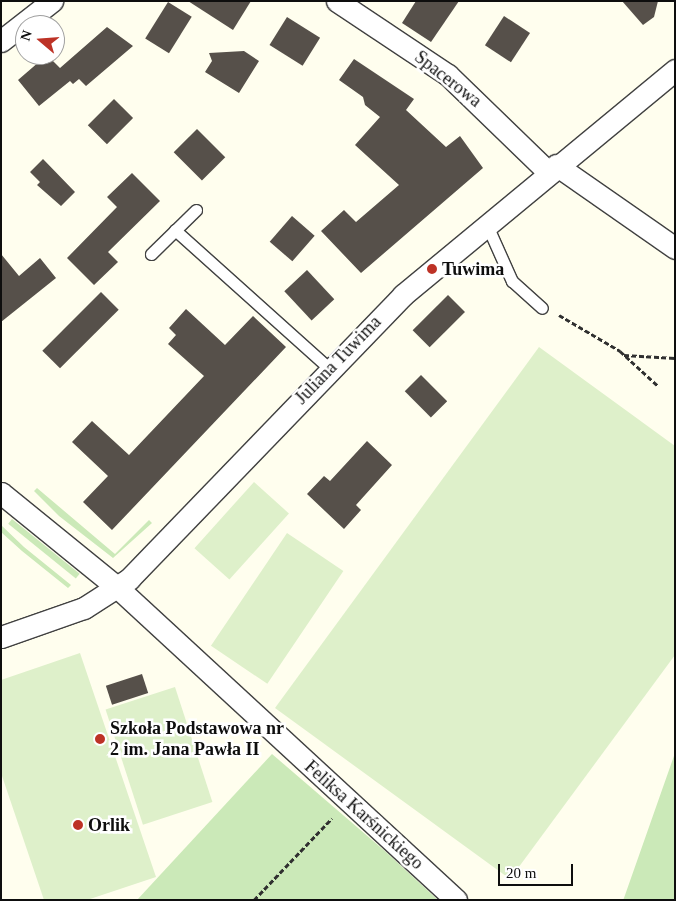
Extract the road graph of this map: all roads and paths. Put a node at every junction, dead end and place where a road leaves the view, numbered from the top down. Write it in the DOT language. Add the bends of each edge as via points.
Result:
graph roads {
  1 [pos="52,1"];
  2 [pos="337,1"];
  3 [pos="1,41"];
  4 [pos="675,70"];
  5 [pos="552,168"];
  6 [pos="196,210"];
  7 [pos="486,223"];
  8 [pos="175,230"];
  9 [pos="675,248"];
  10 [pos="151,254"];
  11 [pos="542,308"];
  12 [pos="624,355"];
  13 [pos="675,358"];
  14 [pos="329,368"];
  15 [pos="658,386"];
  16 [pos="1,493"];
  17 [pos="118,588"];
  18 [pos="1,637"];
  19 [pos="348,801"];
  20 [pos="255,900"];
  21 [pos="456,900"];
  1 -- 3 [label="street"];
  2 -- 5 [label="street, Spacerowa" via="448,75"];
  4 -- 5 [label="street, Juliana Tuwima"];
  5 -- 7 [label="street, Juliana Tuwima"];
  5 -- 9 [label="street, Spacerowa"];
  6 -- 8 [label="lane"];
  7 -- 11 [label="lane" via="512,281"];
  7 -- 14 [label="street, Juliana Tuwima"];
  8 -- 10 [label="lane"];
  8 -- 14 [label="lane"];
  11 -- 12 [label="path" via="570,318"];
  12 -- 13 [label="path"];
  12 -- 15 [label="path"];
  14 -- 17 [label="street, Juliana Tuwima"];
  16 -- 17 [label="street, Feliksa Karśnickiego"];
  17 -- 18 [label="street, Juliana Tuwima" via="84,608"];
  17 -- 19 [label="street, Feliksa Karśnickiego"];
  19 -- 20 [label="path"];
  19 -- 21 [label="street, Feliksa Karśnickiego"];
}
